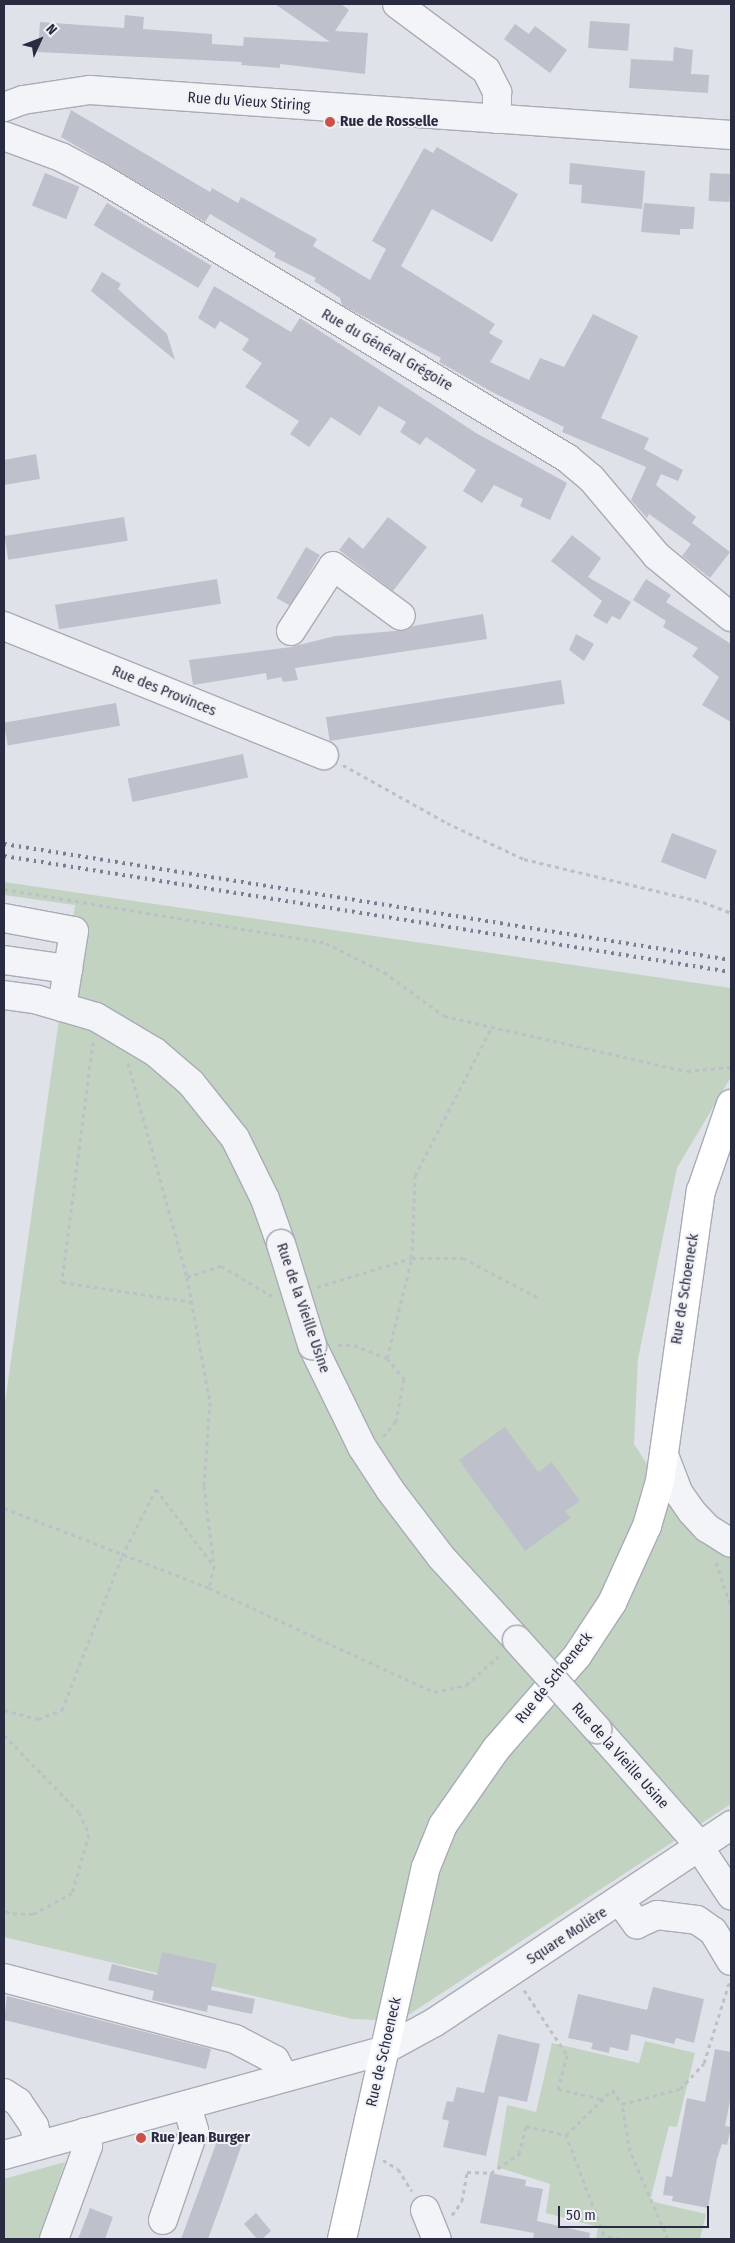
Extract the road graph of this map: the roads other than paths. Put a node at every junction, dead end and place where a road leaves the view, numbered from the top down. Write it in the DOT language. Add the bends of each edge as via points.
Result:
graph roads {
  1 [pos="396,4"];
  2 [pos="4,107"];
  3 [pos="496,119"];
  4 [pos="731,135"];
  5 [pos="4,136"];
  6 [pos="401,616"];
  7 [pos="731,617"];
  8 [pos="4,626"];
  9 [pos="291,631"];
  10 [pos="324,755"];
  11 [pos="4,918"];
  12 [pos="4,960"];
  13 [pos="68,969"];
  14 [pos="4,995"];
  15 [pos="62,1007"];
  16 [pos="731,1104"];
  17 [pos="664,1455"];
  18 [pos="723,1550"];
  19 [pos="731,1825"];
  20 [pos="699,1847"];
  21 [pos="731,1895"];
  22 [pos="620,1901"];
  23 [pos="731,1961"];
  24 [pos="4,1978"];
  25 [pos="382,2051"];
  26 [pos="284,2077"];
  27 [pos="4,2093"];
  28 [pos="188,2105"];
  29 [pos="86,2132"];
  30 [pos="38,2145"];
  31 [pos="4,2155"];
  32 [pos="425,2210"];
  33 [pos="163,2220"];
  34 [pos="436,2238"];
  35 [pos="54,2239"];
  36 [pos="342,2239"];
  1 -- 3 [label="street" via="486,70 497,92"];
  2 -- 3 [label="street, Rue du Vieux Stiring" via="24,100 90,90"];
  3 -- 4 [label="street"];
  5 -- 7 [label="street, Rue du Général Grégoire" via="61,157 99,177 567,458 608,496 657,556"];
  6 -- 9 [label="street" via="333,566"];
  8 -- 10 [label="street, Rue des Provinces"];
  11 -- 13 [label="street" via="74,931"];
  12 -- 13 [label="street"];
  13 -- 15 [label="street"];
  14 -- 15 [label="street, Rue de la Vieille Usine"];
  15 -- 20 [label="street, Rue de la Vieille Usine, bridge" via="96,1017 126,1032 190,1083 217,1114 250,1165 281,1244 312,1345 367,1456 441,1556"];
  16 -- 17 [label="main road, Rue de Schoeneck" via="701,1191"];
  17 -- 18 [label="street" via="678,1492"];
  17 -- 25 [label="main road, Rue de Schoeneck" via="647,1526 612,1603 577,1656 496,1748 443,1825 426,1867"];
  19 -- 20 [label="street, Square Molière"];
  20 -- 21 [label="street"];
  20 -- 22 [label="street, Square Molière"];
  22 -- 23 [label="street" via="637,1924 657,1915 697,1920 713,1931"];
  22 -- 25 [label="street, Square Molière"];
  24 -- 26 [label="street" via="235,2039 275,2060"];
  25 -- 26 [label="street"];
  25 -- 36 [label="main road, Rue de Schoeneck"];
  26 -- 28 [label="street"];
  27 -- 30 [label="street" via="18,2102 34,2126"];
  28 -- 29 [label="street"];
  28 -- 33 [label="street" via="194,2130"];
  29 -- 30 [label="street"];
  29 -- 35 [label="street" via="88,2146"];
  30 -- 31 [label="street"];
  32 -- 34 [label="street"];
}
